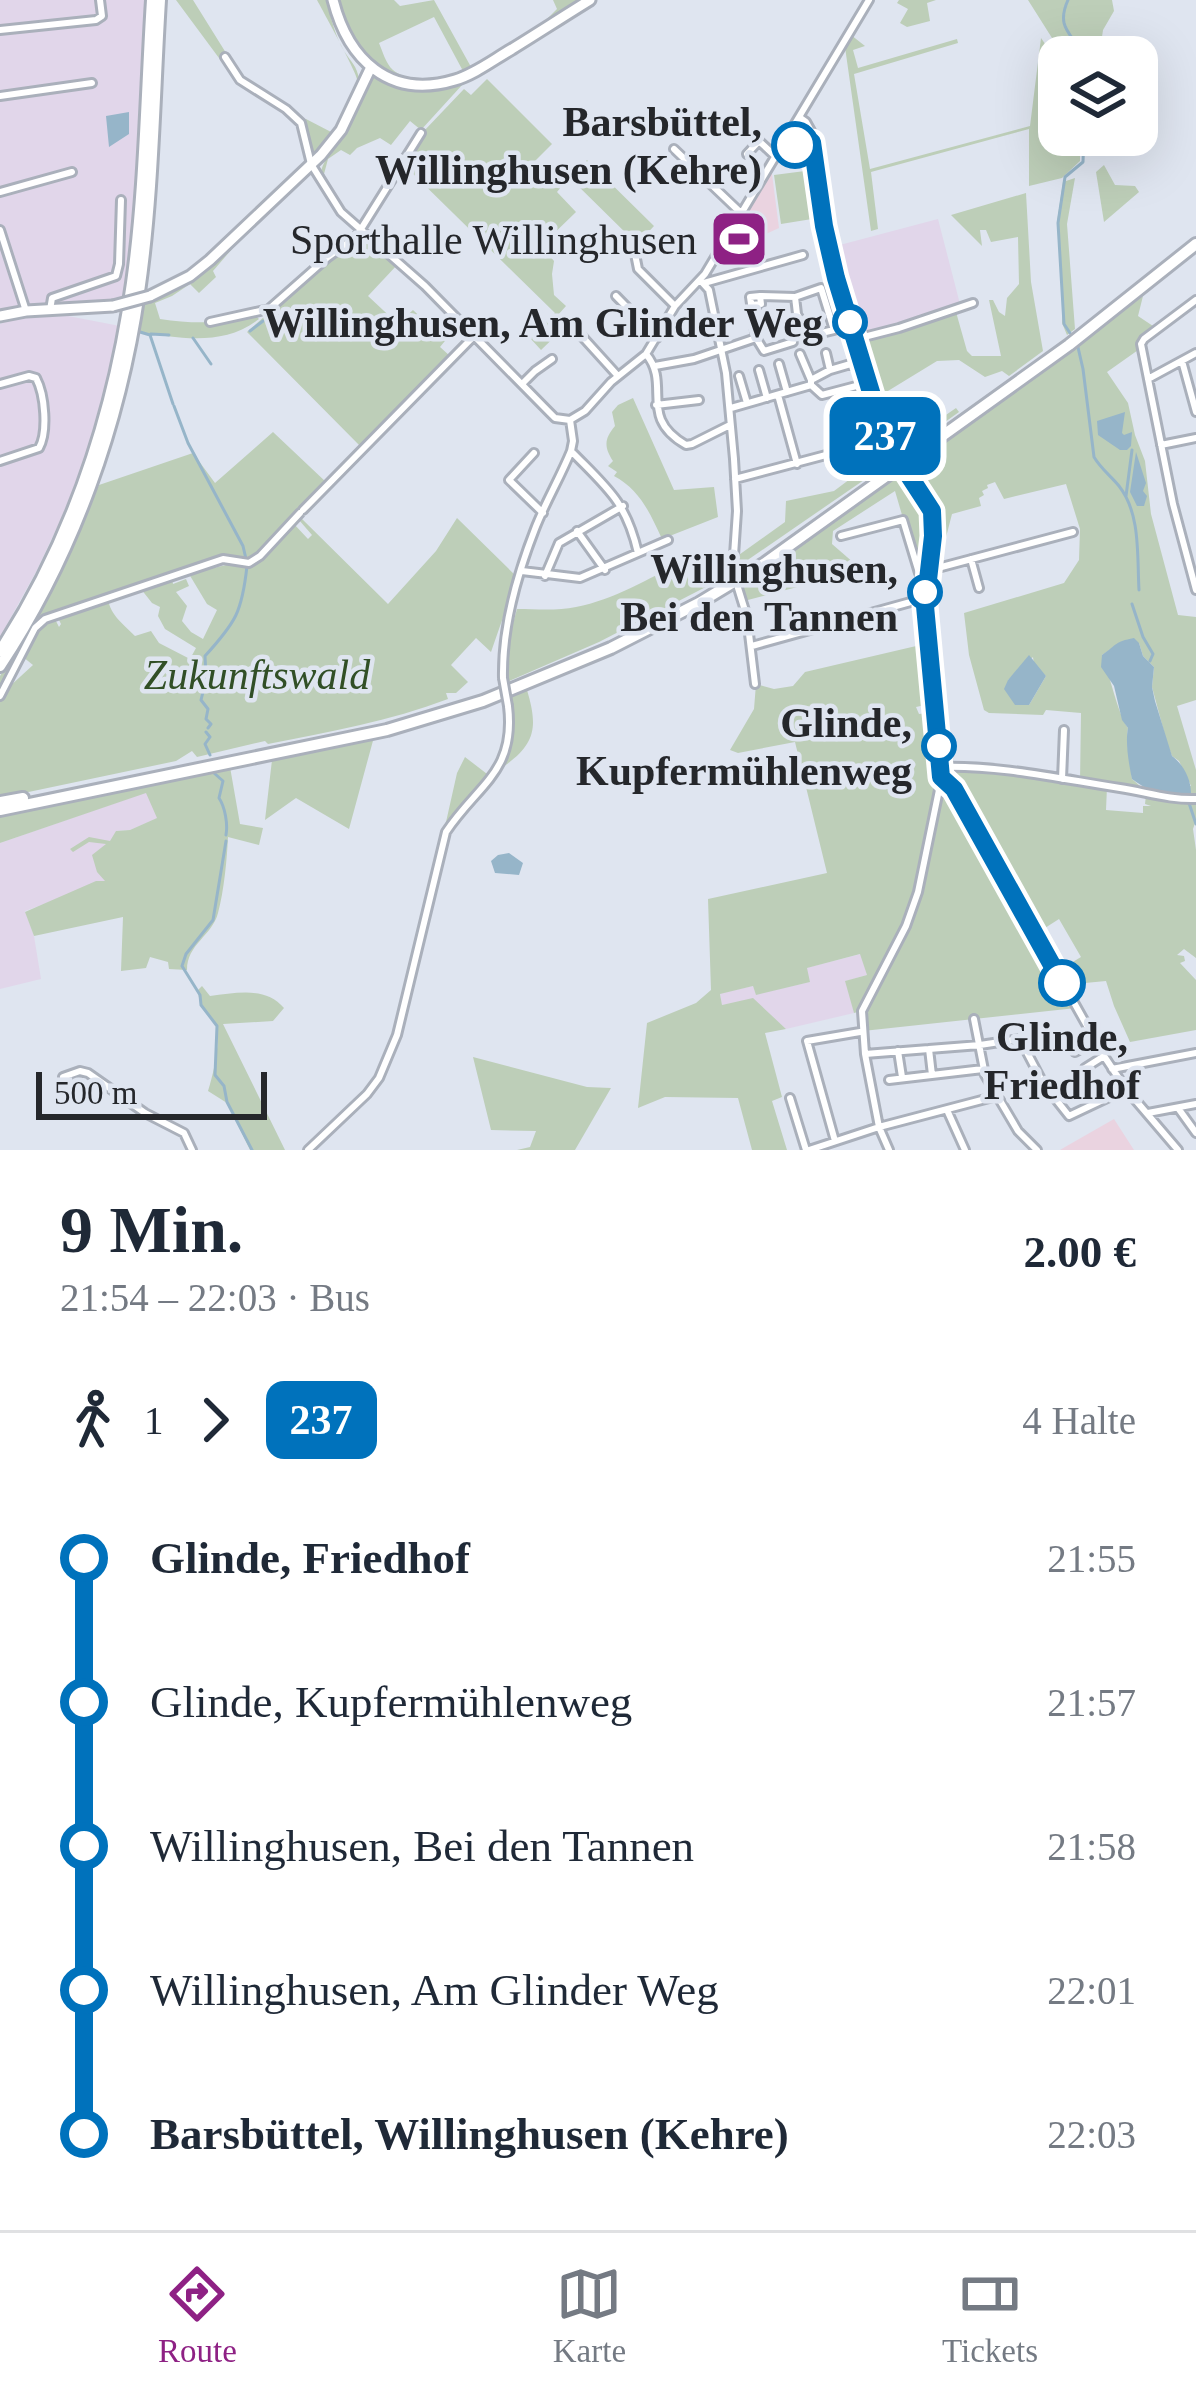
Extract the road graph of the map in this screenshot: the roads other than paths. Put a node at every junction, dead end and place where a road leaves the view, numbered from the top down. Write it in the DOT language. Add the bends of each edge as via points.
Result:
graph roads {
  1 [pos="100,0"];
  2 [pos="156,0"];
  3 [pos="333,0"];
  4 [pos="590,0"];
  5 [pos="869,0"];
  6 [pos="0,30"];
  7 [pos="224,57"];
  8 [pos="371,75"];
  9 [pos="92,83"];
  10 [pos="0,96"];
  11 [pos="799,117"];
  12 [pos="421,133"];
  13 [pos="674,149"];
  14 [pos="747,154"];
  15 [pos="775,156"];
  16 [pos="311,164"];
  17 [pos="72,172"];
  18 [pos="0,192"];
  19 [pos="121,200"];
  20 [pos="741,213"];
  21 [pos="0,230"];
  22 [pos="362,231"];
  23 [pos="1194,244"];
  24 [pos="635,254"];
  25 [pos="803,255"];
  26 [pos="836,278"];
  27 [pos="702,282"];
  28 [pos="821,288"];
  29 [pos="616,296"];
  30 [pos="795,297"];
  31 [pos="1196,300"];
  32 [pos="973,303"];
  33 [pos="675,306"];
  34 [pos="50,310"];
  35 [pos="26,311"];
  36 [pos="0,316"];
  37 [pos="771,319"];
  38 [pos="210,322"];
  39 [pos="754,322"];
  40 [pos="579,333"];
  41 [pos="475,335"];
  42 [pos="657,338"];
  43 [pos="756,338"];
  44 [pos="856,340"];
  45 [pos="794,342"];
  46 [pos="722,348"];
  47 [pos="826,353"];
  48 [pos="1196,353"];
  49 [pos="646,354"];
  50 [pos="800,354"];
  51 [pos="552,359"];
  52 [pos="1182,361"];
  53 [pos="854,363"];
  54 [pos="779,364"];
  55 [pos="655,366"];
  56 [pos="759,370"];
  57 [pos="830,370"];
  58 [pos="619,376"];
  59 [pos="739,376"];
  60 [pos="1148,379"];
  61 [pos="811,382"];
  62 [pos="0,384"];
  63 [pos="522,384"];
  64 [pos="860,385"];
  65 [pos="787,392"];
  66 [pos="778,395"];
  67 [pos="767,398"];
  68 [pos="699,400"];
  69 [pos="747,403"];
  70 [pos="656,405"];
  71 [pos="730,408"];
  72 [pos="1196,412"];
  73 [pos="570,420"];
  74 [pos="730,425"];
  75 [pos="1196,438"];
  76 [pos="876,442"];
  77 [pos="1161,445"];
  78 [pos="860,446"];
  79 [pos="571,451"];
  80 [pos="534,453"];
  81 [pos="0,461"];
  82 [pos="796,464"];
  83 [pos="735,479"];
  84 [pos="623,506"];
  85 [pos="543,513"];
  86 [pos="577,531"];
  87 [pos="1072,532"];
  88 [pos="842,536"];
  89 [pos="668,540"];
  90 [pos="638,554"];
  91 [pos="971,559"];
  92 [pos="604,569"];
  93 [pos="733,570"];
  94 [pos="522,571"];
  95 [pos="928,572"];
  96 [pos="545,576"];
  97 [pos="738,588"];
  98 [pos="979,588"];
  99 [pos="1196,590"];
  100 [pos="925,598"];
  101 [pos="752,646"];
  102 [pos="0,651"];
  103 [pos="0,666"];
  104 [pos="755,684"];
  105 [pos="0,696"];
  106 [pos="1064,730"];
  107 [pos="940,767"];
  108 [pos="941,777"];
  109 [pos="1062,779"];
  110 [pos="1196,799"];
  111 [pos="0,806"];
  112 [pos="974,1019"];
  113 [pos="862,1032"];
  114 [pos="1095,1040"];
  115 [pos="980,1045"];
  116 [pos="929,1049"];
  117 [pos="898,1051"];
  118 [pos="1075,1052"];
  119 [pos="1196,1053"];
  120 [pos="865,1054"];
  121 [pos="1104,1056"];
  122 [pos="1085,1068"];
  123 [pos="983,1069"];
  124 [pos="1112,1069"];
  125 [pos="932,1076"];
  126 [pos="63,1077"];
  127 [pos="902,1079"];
  128 [pos="889,1081"];
  129 [pos="1126,1089"];
  130 [pos="997,1096"];
  131 [pos="790,1098"];
  132 [pos="1196,1104"];
  133 [pos="1178,1108"];
  134 [pos="947,1110"];
  135 [pos="1148,1113"];
  136 [pos="878,1127"];
  137 [pos="1196,1133"];
  138 [pos="830,1145"];
  139 [pos="192,1150"];
  140 [pos="308,1150"];
  141 [pos="808,1150"];
  142 [pos="889,1150"];
  143 [pos="965,1150"];
  144 [pos="1036,1150"];
  145 [pos="1178,1150"];
  1 -- 6 [label="street" via="97,20"];
  2 -- 102 [label="highway" via="133,279 117,369 70,515"];
  2 -- 103 [label="highway" via="144,248 124,375 78,518"];
  3 -- 8 [label="main road"];
  4 -- 8 [label="main road" via="454,80"];
  5 -- 11 [label="street"];
  7 -- 16 [label="street" via="240,80 301,123"];
  8 -- 16 [label="main road"];
  9 -- 10 [label="street"];
  11 -- 15 [label="street"];
  11 -- 26 [label="street" via="811,131"];
  12 -- 22 [label="street"];
  13 -- 20 [label="street"];
  14 -- 15 [label="street" via="759,141"];
  15 -- 20 [label="street"];
  16 -- 22 [label="street"];
  16 -- 34 [label="main road, bridge" via="190,276 113,307"];
  17 -- 18 [label="street"];
  19 -- 34 [label="street" via="116,276 52,298"];
  20 -- 27 [label="street"];
  21 -- 35 [label="street"];
  22 -- 38 [label="street" via="269,309"];
  22 -- 41 [label="street"];
  23 -- 111 [label="highway" via="1069,346 765,563 595,656 387,730"];
  24 -- 33 [label="street" via="638,269"];
  25 -- 27 [label="street"];
  26 -- 28 [label="street"];
  26 -- 44 [label="street"];
  27 -- 33 [label="street"];
  27 -- 46 [label="street"];
  28 -- 30 [label="street"];
  28 -- 30 [label="street" via="833,330 809,336"];
  29 -- 42 [label="street"];
  30 -- 39 [label="street" via="760,296 761,304 751,305"];
  31 -- 60 [label="street" via="1142,342"];
  32 -- 44 [label="street"];
  33 -- 42 [label="street"];
  34 -- 35 [label="main road"];
  35 -- 36 [label="main road"];
  37 -- 39 [label="street"];
  39 -- 43 [label="street"];
  40 -- 58 [label="street"];
  41 -- 63 [label="street"];
  41 -- 105 [label="street" via="260,556 249,563 223,559 45,619"];
  42 -- 49 [label="street"];
  43 -- 45 [label="street" via="764,351"];
  43 -- 46 [label="street"];
  44 -- 53 [label="street" via="849,343"];
  44 -- 95 [label="street, bridge" via="883,431 932,511"];
  46 -- 55 [label="street"];
  46 -- 71 [label="street"];
  47 -- 57 [label="street"];
  48 -- 52 [label="street"];
  49 -- 55 [label="street"];
  49 -- 58 [label="street"];
  50 -- 61 [label="street"];
  51 -- 63 [label="street"];
  52 -- 60 [label="street"];
  52 -- 72 [label="street"];
  53 -- 57 [label="street"];
  53 -- 64 [label="street"];
  54 -- 65 [label="street"];
  55 -- 70 [label="street"];
  56 -- 67 [label="street"];
  57 -- 61 [label="street"];
  58 -- 73 [label="street"];
  59 -- 69 [label="street"];
  60 -- 77 [label="street"];
  61 -- 64 [label="street" via="822,395"];
  61 -- 65 [label="street"];
  62 -- 81 [label="street" via="36,378 44,439"];
  63 -- 73 [label="street" via="555,418"];
  64 -- 76 [label="street"];
  65 -- 66 [label="street"];
  66 -- 67 [label="street"];
  66 -- 82 [label="street"];
  67 -- 69 [label="street"];
  68 -- 70 [label="street"];
  69 -- 71 [label="street"];
  70 -- 74 [label="street" via="686,445"];
  71 -- 74 [label="street"];
  73 -- 79 [label="street"];
  74 -- 83 [label="street"];
  75 -- 77 [label="street"];
  77 -- 99 [label="street"];
  78 -- 82 [label="street"];
  79 -- 84 [label="street"];
  79 -- 85 [label="street"];
  80 -- 85 [label="street" via="506,477"];
  82 -- 83 [label="street"];
  83 -- 93 [label="street"];
  84 -- 86 [label="street"];
  84 -- 90 [label="street"];
  85 -- 94 [label="street"];
  86 -- 92 [label="street"];
  86 -- 96 [label="street" via="560,543"];
  87 -- 91 [label="street"];
  88 -- 95 [label="street" via="904,520 919,573"];
  89 -- 90 [label="street"];
  90 -- 92 [label="street"];
  91 -- 95 [label="street"];
  91 -- 98 [label="street"];
  92 -- 96 [label="street" via="580,578"];
  94 -- 96 [label="street"];
  94 -- 140 [label="street, bridge" via="503,648 508,748 446,832 397,1035 379,1078"];
  95 -- 100 [label="street"];
  97 -- 101 [label="street"];
  100 -- 101 [label="street"];
  100 -- 107 [label="street"];
  101 -- 104 [label="street"];
  106 -- 109 [label="street"];
  107 -- 108 [label="street"];
  107 -- 109 [label="street"];
  108 -- 113 [label="street" via="918,892 862,1011"];
  108 -- 114 [label="street"];
  109 -- 110 [label="street"];
  112 -- 115 [label="street"];
  113 -- 120 [label="street"];
  113 -- 138 [label="street" via="807,1041"];
  114 -- 118 [label="street"];
  114 -- 121 [label="street"];
  115 -- 116 [label="street"];
  115 -- 123 [label="street"];
  115 -- 129 [label="street" via="1020,1039 1069,1116"];
  116 -- 117 [label="street"];
  116 -- 125 [label="street"];
  117 -- 120 [label="street"];
  117 -- 127 [label="street"];
  119 -- 124 [label="street"];
  120 -- 136 [label="street"];
  121 -- 122 [label="street"];
  121 -- 124 [label="street"];
  123 -- 125 [label="street"];
  123 -- 130 [label="street"];
  124 -- 129 [label="street"];
  125 -- 127 [label="street"];
  126 -- 139 [label="street" via="88,1073 184,1133"];
  127 -- 128 [label="street"];
  129 -- 135 [label="street"];
  130 -- 134 [label="street"];
  130 -- 144 [label="street"];
  131 -- 141 [label="street"];
  132 -- 133 [label="street"];
  133 -- 135 [label="street"];
  133 -- 137 [label="street"];
  134 -- 136 [label="street"];
  134 -- 143 [label="street"];
  135 -- 145 [label="street"];
  136 -- 138 [label="street"];
  136 -- 142 [label="street"];
  138 -- 141 [label="street"];
}
